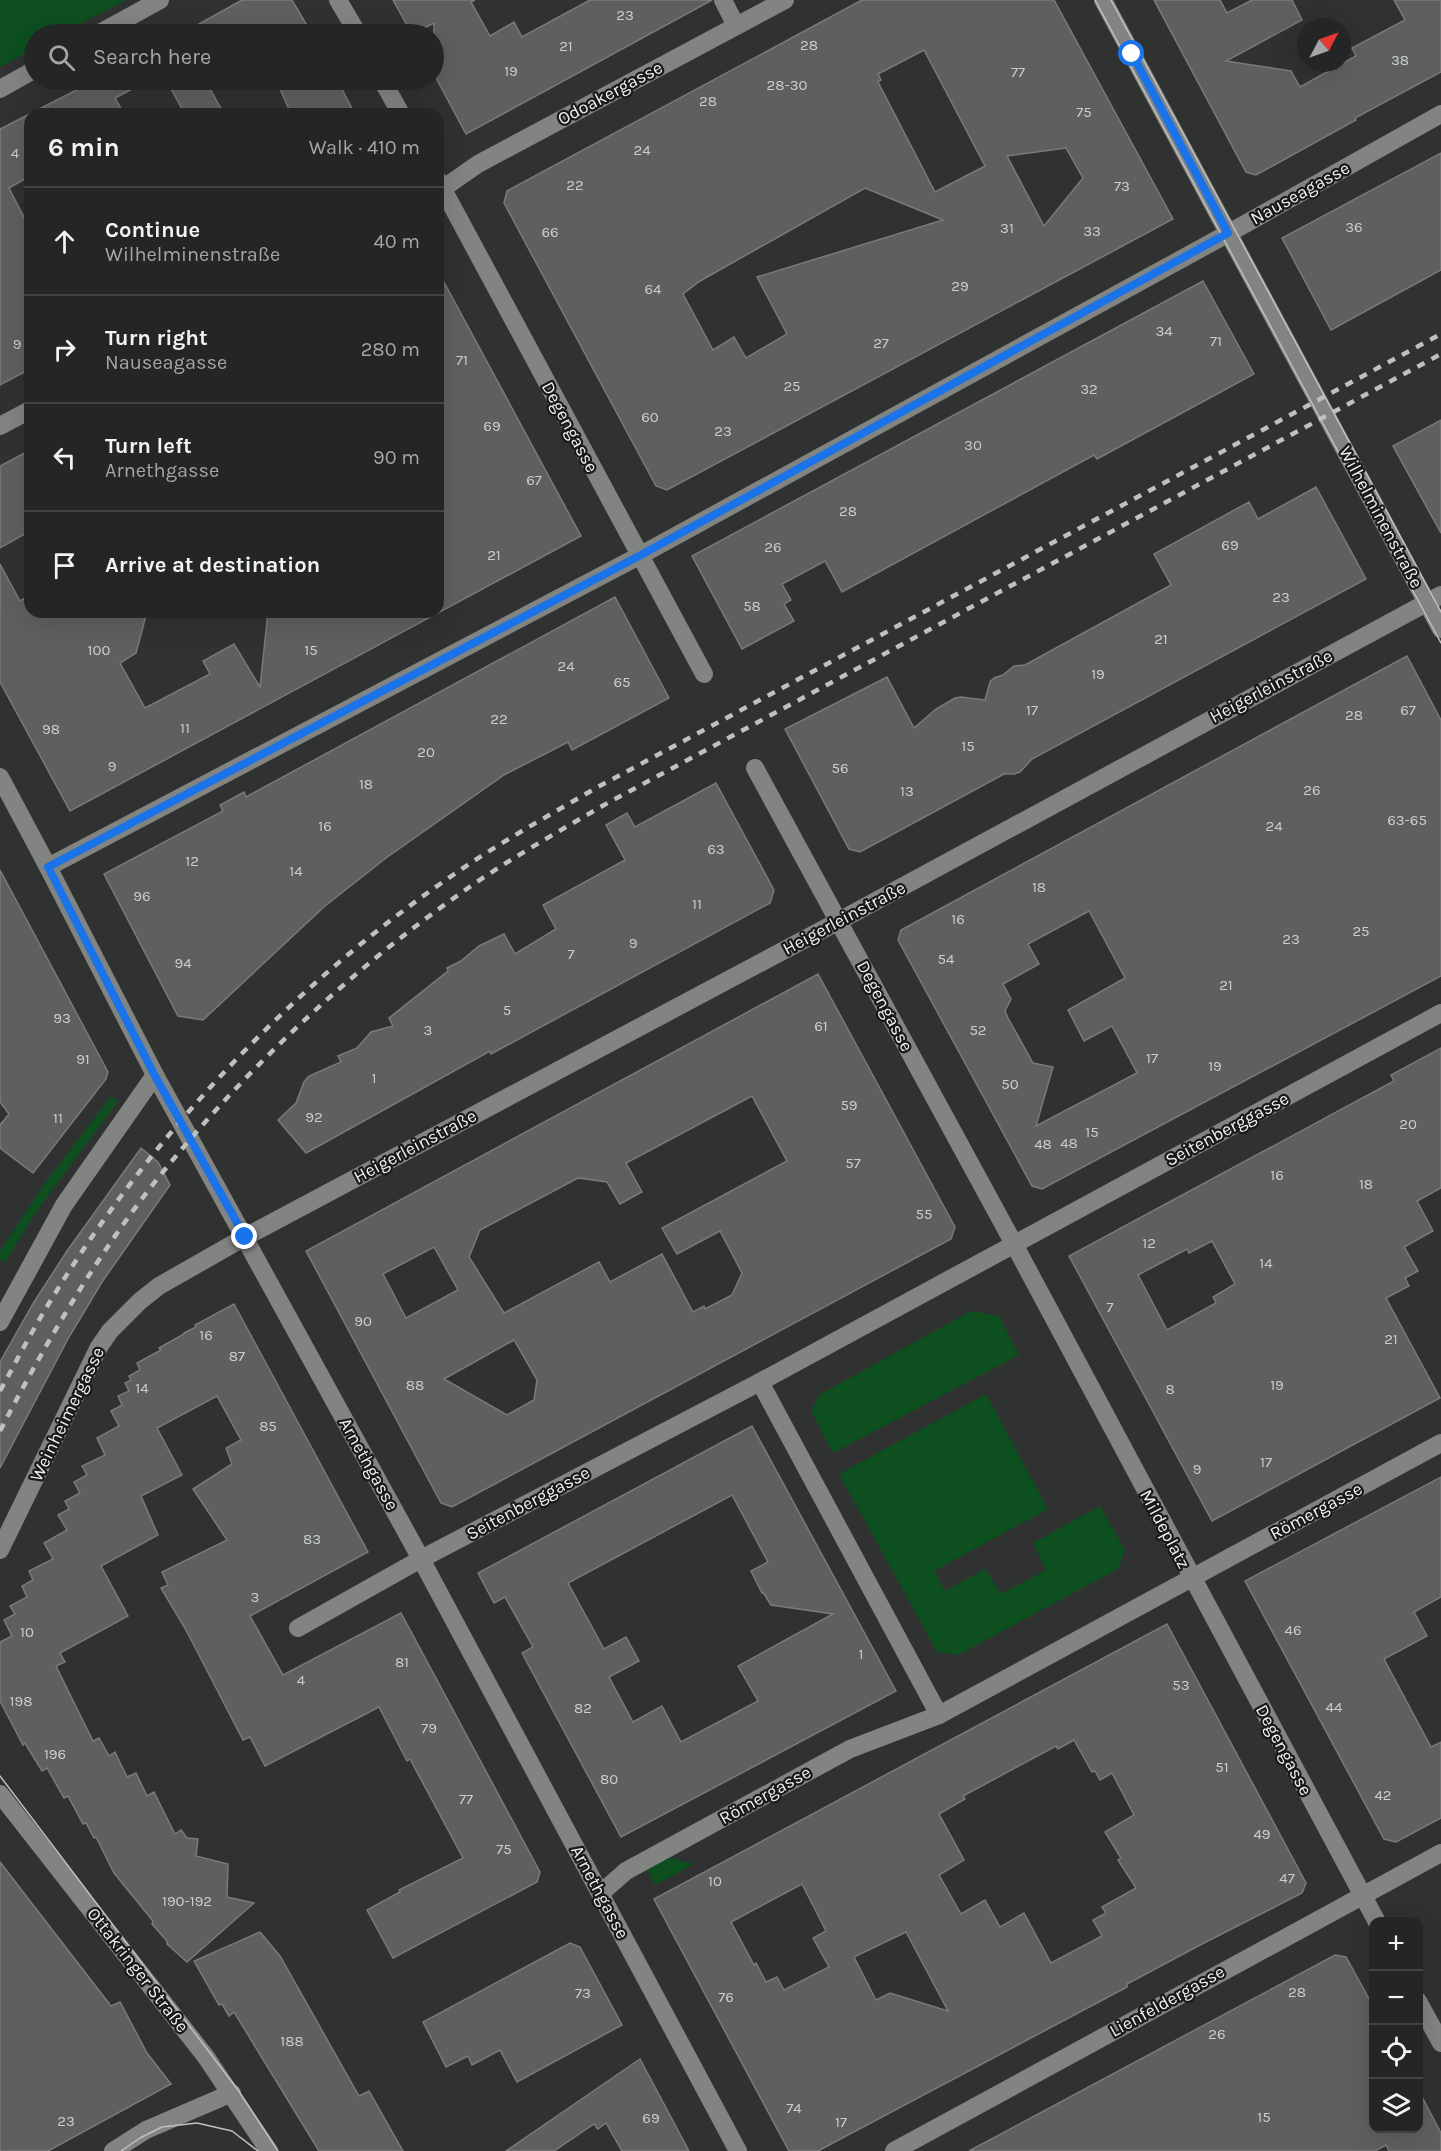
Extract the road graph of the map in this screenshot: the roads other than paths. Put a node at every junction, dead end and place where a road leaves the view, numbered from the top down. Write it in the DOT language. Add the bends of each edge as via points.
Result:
graph roads {
  1 [pos="160,0"];
  2 [pos="338,0"];
  3 [pos="723,0"];
  4 [pos="785,0"];
  5 [pos="1102,0"];
  6 [pos="116,24"];
  7 [pos="351,24"];
  8 [pos="736,26"];
  9 [pos="24,76"];
  10 [pos="0,89"];
  11 [pos="388,90"];
  12 [pos="398,108"];
  13 [pos="1441,114"];
  14 [pos="444,185"];
  15 [pos="444,194"];
  16 [pos="1228,233"];
  17 [pos="24,413"];
  18 [pos="0,426"];
  19 [pos="639,556"];
  20 [pos="1434,599"];
  21 [pos="1441,629"];
  22 [pos="704,674"];
  23 [pos="755,768"];
  24 [pos="0,777"];
  25 [pos="48,867"];
  26 [pos="839,921"];
  27 [pos="1441,1013"];
  28 [pos="155,1076"];
  29 [pos="245,1237"];
  30 [pos="1014,1244"];
  31 [pos="0,1322"];
  32 [pos="760,1382"];
  33 [pos="1441,1443"];
  34 [pos="0,1550"];
  35 [pos="421,1559"];
  36 [pos="1192,1578"];
  37 [pos="298,1628"];
  38 [pos="939,1715"];
  39 [pos="0,1794"];
  40 [pos="1441,1853"];
  41 [pos="601,1893"];
  42 [pos="1362,1894"];
  43 [pos="1374,1917"];
  44 [pos="1423,2009"];
  45 [pos="1441,2043"];
  46 [pos="232,2093"];
  47 [pos="113,2151"];
  48 [pos="269,2151"];
  49 [pos="738,2151"];
  50 [pos="894,2151"];
  1 -- 6 [label="street"];
  2 -- 7 [label="street"];
  3 -- 8 [label="street"];
  4 -- 8 [label="street, Odoakergasse"];
  5 -- 16 [label="street"];
  8 -- 14 [label="street, Odoakergasse"];
  9 -- 10 [label="street"];
  11 -- 12 [label="street"];
  13 -- 16 [label="street, Nauseagasse"];
  15 -- 19 [label="street, Degengasse"];
  16 -- 19 [label="street, Nauseagasse"];
  16 -- 20 [label="street, Wilhelminenstraße" via="1338,436"];
  17 -- 18 [label="street"];
  19 -- 22 [label="street, Degengasse"];
  19 -- 25 [label="street, Nauseagasse"];
  20 -- 21 [label="street, Wilhelminenstraße"];
  20 -- 26 [label="street, Heigerleinstraße"];
  23 -- 26 [label="street, Degengasse"];
  24 -- 25 [label="street, Arnethgasse"];
  25 -- 28 [label="street, Arnethgasse"];
  26 -- 29 [label="street, Heigerleinstraße"];
  26 -- 30 [label="street, Degengasse"];
  27 -- 30 [label="street, Seitenberggasse"];
  28 -- 29 [label="street, Arnethgasse"];
  28 -- 31 [label="street" via="64,1205"];
  29 -- 34 [label="street, Weinheimergasse" via="159,1286 110,1331"];
  29 -- 35 [label="street, Arnethgasse"];
  30 -- 32 [label="street"];
  30 -- 36 [label="street, Mildeplatz"];
  32 -- 35 [label="street, Seitenberggasse"];
  32 -- 38 [label="street"];
  33 -- 36 [label="street, Römergasse"];
  35 -- 37 [label="street, Seitenberggasse"];
  35 -- 41 [label="street, Arnethgasse"];
  36 -- 38 [label="street, Mildeplatz"];
  36 -- 42 [label="street, Degengasse"];
  38 -- 41 [label="street, Römergasse" via="850,1749 626,1871"];
  39 -- 46 [label="street, Ottakringer Straße"];
  40 -- 42 [label="street, Lienfeldergasse"];
  41 -- 49 [label="street, Arnethgasse"];
  42 -- 43 [label="street, Degengasse"];
  42 -- 50 [label="street, Lienfeldergasse"];
  44 -- 45 [label="street"];
  46 -- 47 [label="street" via="146,2130"];
  46 -- 48 [label="street, Ottakringer Straße"];
}
